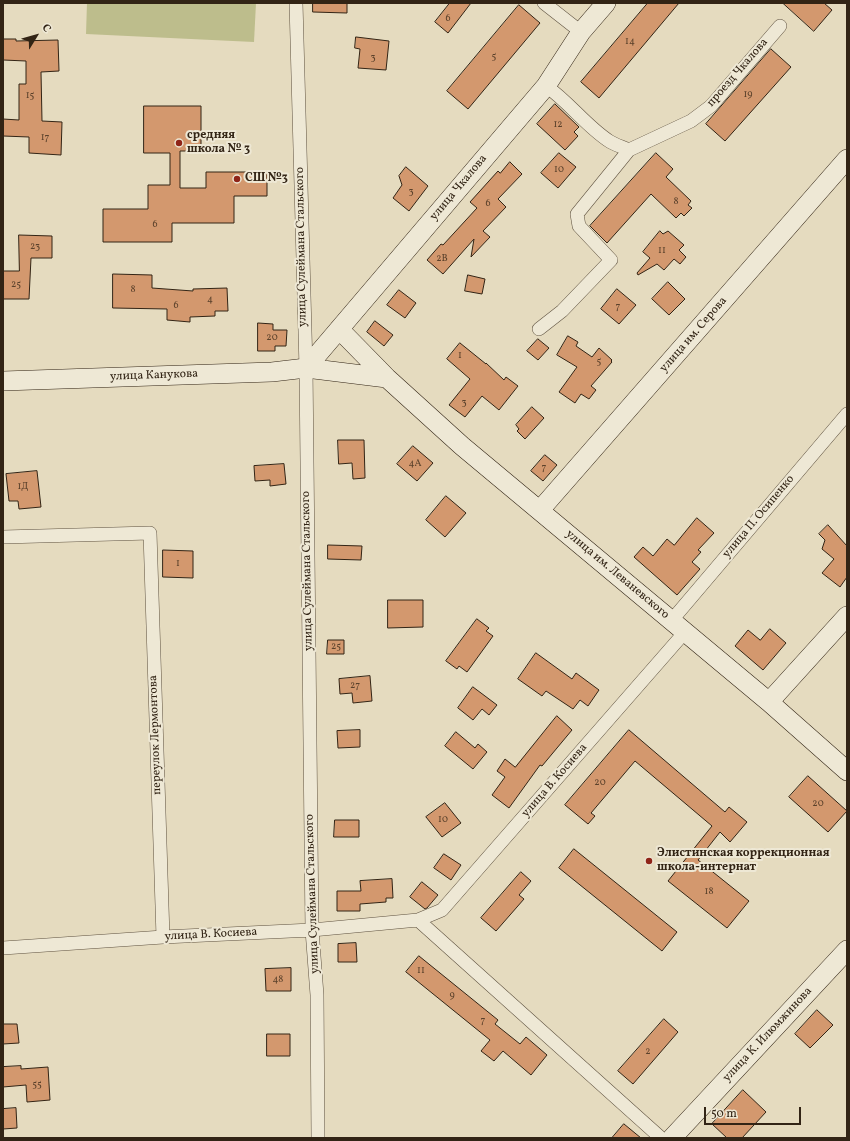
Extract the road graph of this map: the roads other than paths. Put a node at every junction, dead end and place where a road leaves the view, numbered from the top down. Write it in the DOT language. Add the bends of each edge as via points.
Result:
graph roads {
  1 [pos="296,3"];
  2 [pos="544,3"];
  3 [pos="606,3"];
  4 [pos="780,26"];
  5 [pos="581,32"];
  6 [pos="546,86"];
  7 [pos="629,150"];
  8 [pos="847,159"];
  9 [pos="339,329"];
  10 [pos="539,329"];
  11 [pos="306,368"];
  12 [pos="388,378"];
  13 [pos="3,381"];
  14 [pos="847,414"];
  15 [pos="540,510"];
  16 [pos="3,537"];
  17 [pos="847,616"];
  18 [pos="678,626"];
  19 [pos="769,702"];
  20 [pos="847,771"];
  21 [pos="418,920"];
  22 [pos="312,930"];
  23 [pos="163,937"];
  24 [pos="3,948"];
  25 [pos="847,950"];
  26 [pos="318,1138"];
  27 [pos="661,1138"];
  28 [pos="672,1138"];
  1 -- 11 [label="street, улица Сулеймана Стальского"];
  2 -- 5 [label="street"];
  3 -- 5 [label="street, улица Чкалова"];
  4 -- 7 [label="street, проезд Чкалова" via="711,106 691,121"];
  5 -- 6 [label="street, улица Чкалова"];
  6 -- 7 [label="street" via="610,142"];
  6 -- 9 [label="street, улица Чкалова"];
  7 -- 10 [label="street, проезд Чкалова" via="576,214 579,226 611,260 562,311"];
  8 -- 15 [label="street, улица им. Серова"];
  9 -- 11 [label="street, улица Чкалова"];
  9 -- 12 [label="street, улица им. Леваневского"];
  11 -- 12 [label="street"];
  11 -- 13 [label="street, улица Канукова" via="272,372"];
  11 -- 22 [label="street, улица Сулеймана Стальского"];
  12 -- 15 [label="street, улица им. Леваневского" via="462,446"];
  14 -- 18 [label="street, улица П. Осипенко"];
  15 -- 18 [label="street, улица им. Леваневского"];
  16 -- 23 [label="street, переулок Лермонтова" via="150,532"];
  17 -- 19 [label="street"];
  18 -- 19 [label="street, улица им. Леваневского"];
  18 -- 21 [label="street, улица В. Косиева" via="442,910"];
  19 -- 20 [label="street, улица им. Леваневского"];
  21 -- 22 [label="street, улица В. Косиева"];
  21 -- 27 [label="street"];
  22 -- 23 [label="street, улица В. Косиева"];
  22 -- 26 [label="street, улица Сулеймана Стальского" via="317,995"];
  23 -- 24 [label="street, улица В. Косиева"];
  25 -- 28 [label="street, улица К. Илюмжинова"];
}
